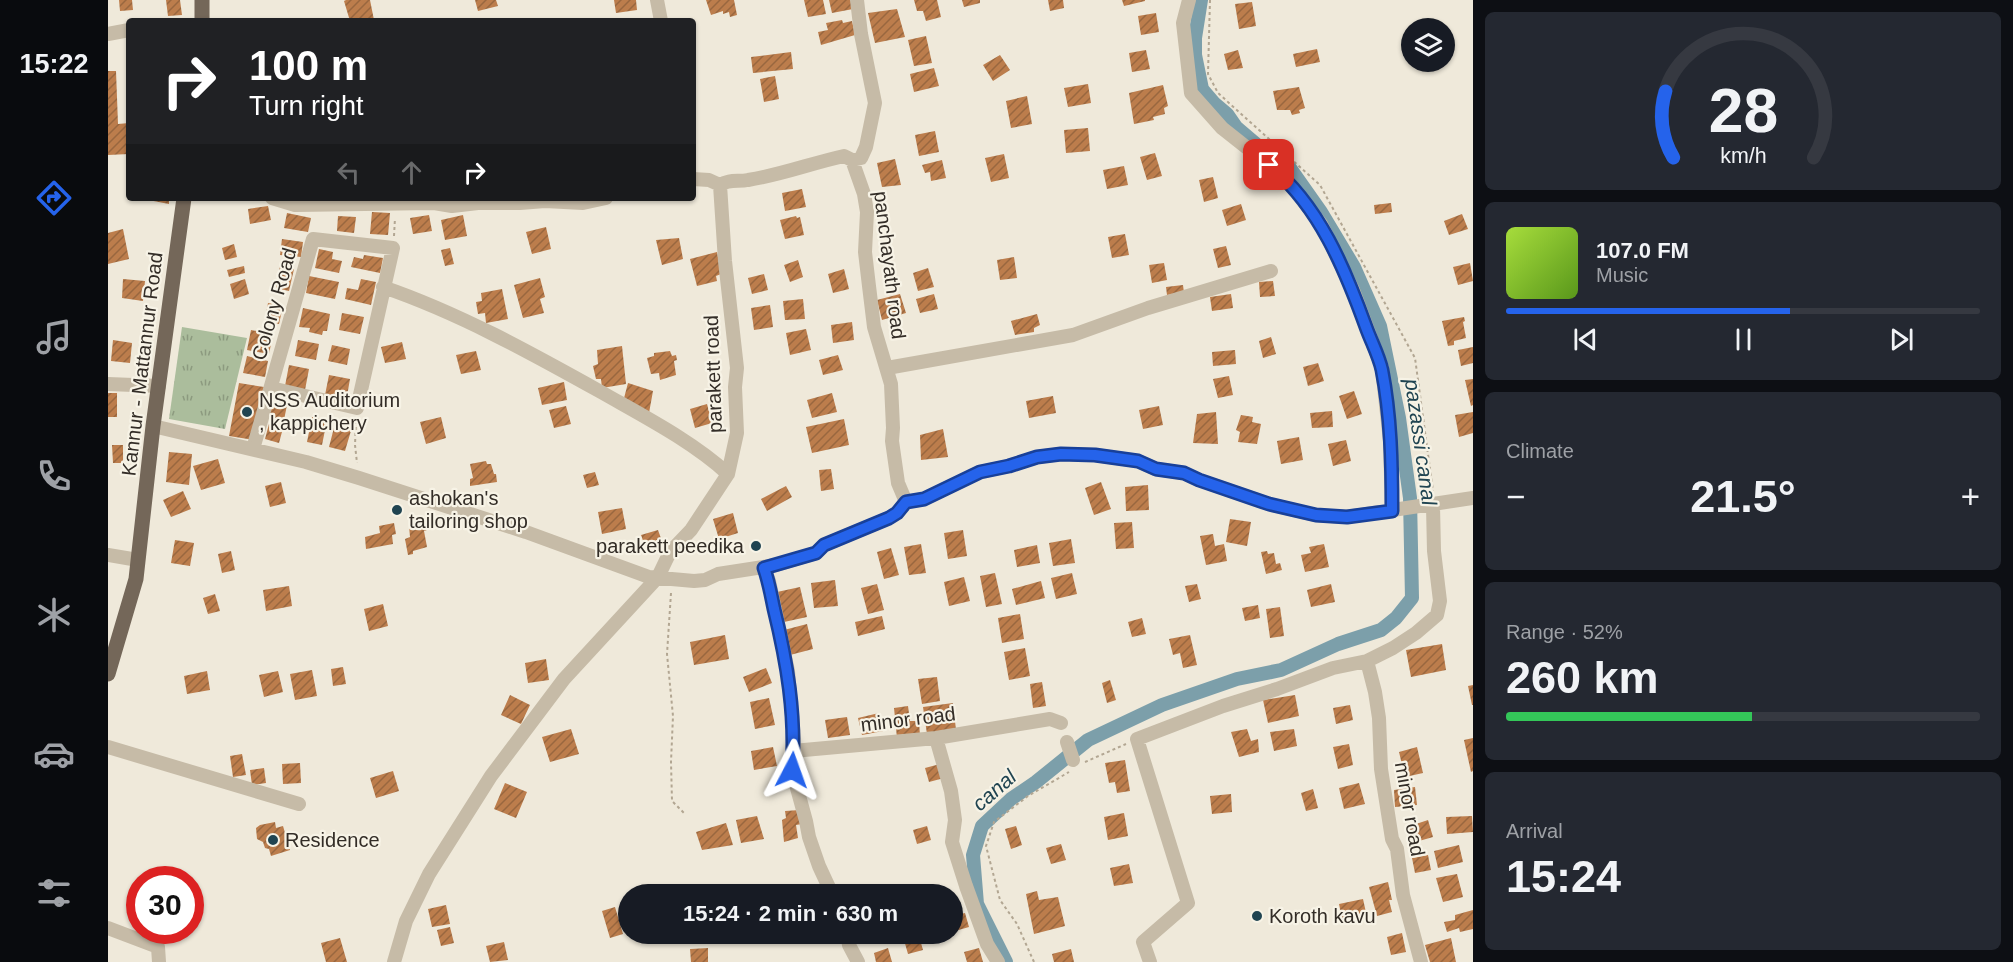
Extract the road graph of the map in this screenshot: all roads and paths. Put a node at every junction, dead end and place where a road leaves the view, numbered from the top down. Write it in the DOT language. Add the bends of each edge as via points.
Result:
graph roads {
  1 [pos="202,0"];
  2 [pos="657,0"];
  3 [pos="857,0"];
  4 [pos="1189,0"];
  5 [pos="202,18"];
  6 [pos="660,18"];
  7 [pos="126,31"];
  8 [pos="108,34"];
  9 [pos="852,160"];
  10 [pos="696,179"];
  11 [pos="720,185"];
  12 [pos="184,201"];
  13 [pos="282,201"];
  14 [pos="545,201"];
  15 [pos="545,201"];
  16 [pos="592,201"];
  17 [pos="396,204"];
  18 [pos="393,248"];
  19 [pos="1271,271"];
  20 [pos="383,287"];
  21 [pos="887,368"];
  22 [pos="108,384"];
  23 [pos="159,386"];
  24 [pos="271,388"];
  25 [pos="357,408"];
  26 [pos="153,426"];
  27 [pos="254,449"];
  28 [pos="728,474"];
  29 [pos="359,478"];
  30 [pos="1473,498"];
  31 [pos="906,502"];
  32 [pos="1433,506"];
  33 [pos="1404,509"];
  34 [pos="108,555"];
  35 [pos="138,560"];
  36 [pos="764,568"];
  37 [pos="665,578"];
  38 [pos="1367,661"];
  39 [pos="108,674"];
  40 [pos="1061,723"];
  41 [pos="936,738"];
  42 [pos="1137,739"];
  43 [pos="1067,742"];
  44 [pos="108,747"];
  45 [pos="793,751"];
  46 [pos="1074,764"];
  47 [pos="299,804"];
  48 [pos="684,813"];
  49 [pos="827,884"];
  50 [pos="108,928"];
  51 [pos="849,944"];
  52 [pos="159,962"];
  53 [pos="393,962"];
  54 [pos="858,962"];
  55 [pos="998,962"];
  56 [pos="1034,962"];
  57 [pos="1150,962"];
  58 [pos="1421,962"];
  1 -- 5 [label="main road"];
  2 -- 6 [label="street"];
  3 -- 9 [label="street" via="875,103 866,147 861,158"];
  4 -- 33 [label="street" via="1183,23 1191,93 1222,128 1285,178 1321,224 1353,290 1382,368 1390,441"];
  7 -- 8 [label="street"];
  9 -- 11 [label="street" via="844,156"];
  9 -- 21 [label="street, panchayath road" via="864,194 865,252 874,327"];
  10 -- 11 [label="street"];
  11 -- 28 [label="street, parakett road" via="737,368 737,433"];
  12 -- 23 [label="main road, Kannur - Mattannur Road"];
  13 -- 17 [label="street" via="295,205"];
  14 -- 16 [label="street"];
  15 -- 17 [label="street" via="452,206"];
  17 -- 18 [label="path"];
  18 -- 20 [label="street"];
  18 -- 24 [label="street, Colony Road" via="313,239"];
  19 -- 21 [label="street" via="1072,335"];
  20 -- 25 [label="street"];
  20 -- 28 [label="street" via="541,359 662,428"];
  21 -- 31 [label="street, panchayath road" via="893,403 895,464"];
  22 -- 23 [label="street"];
  23 -- 26 [label="main road, Kannur - Mattannur Road"];
  24 -- 25 [label="street, Colony Road"];
  24 -- 27 [label="street, Colony Road"];
  25 -- 29 [label="path" via="355,445"];
  26 -- 27 [label="street"];
  26 -- 35 [label="main road, Kannur - Mattannur Road"];
  27 -- 29 [label="street"];
  28 -- 37 [label="street, parakett road" via="691,530 670,552"];
  29 -- 37 [label="street" via="649,577"];
  30 -- 32 [label="street"];
  31 -- 33 [label="street" via="924,499 980,472 1061,454 1138,461 1269,504 1316,515 1347,517"];
  31 -- 36 [label="street" via="889,518 824,545 816,553"];
  32 -- 33 [label="street"];
  32 -- 38 [label="street" via="1440,601 1437,615 1416,633"];
  34 -- 35 [label="street"];
  35 -- 39 [label="main road, Kannur - Mattannur Road"];
  36 -- 37 [label="street" via="718,574 705,580"];
  36 -- 45 [label="street" via="788,671"];
  37 -- 48 [label="path" via="673,716 672,801"];
  37 -- 53 [label="street, parakett road" via="564,679 491,776 429,874 406,921"];
  38 -- 42 [label="street" via="1333,668"];
  38 -- 58 [label="street, minor road" via="1376,692 1381,770 1392,839"];
  40 -- 41 [label="street, minor road" via="1050,719"];
  41 -- 45 [label="street, minor road"];
  41 -- 55 [label="street" via="951,791 955,820 952,842 987,944"];
  42 -- 46 [label="path"];
  42 -- 57 [label="street" via="1188,903 1143,942"];
  43 -- 46 [label="street"];
  44 -- 47 [label="street"];
  45 -- 49 [label="street" via="792,770 809,837"];
  46 -- 56 [label="path" via="994,822 986,846 1000,900 1017,924"];
  50 -- 52 [label="street" via="158,947"];
  51 -- 54 [label="street"];
}
